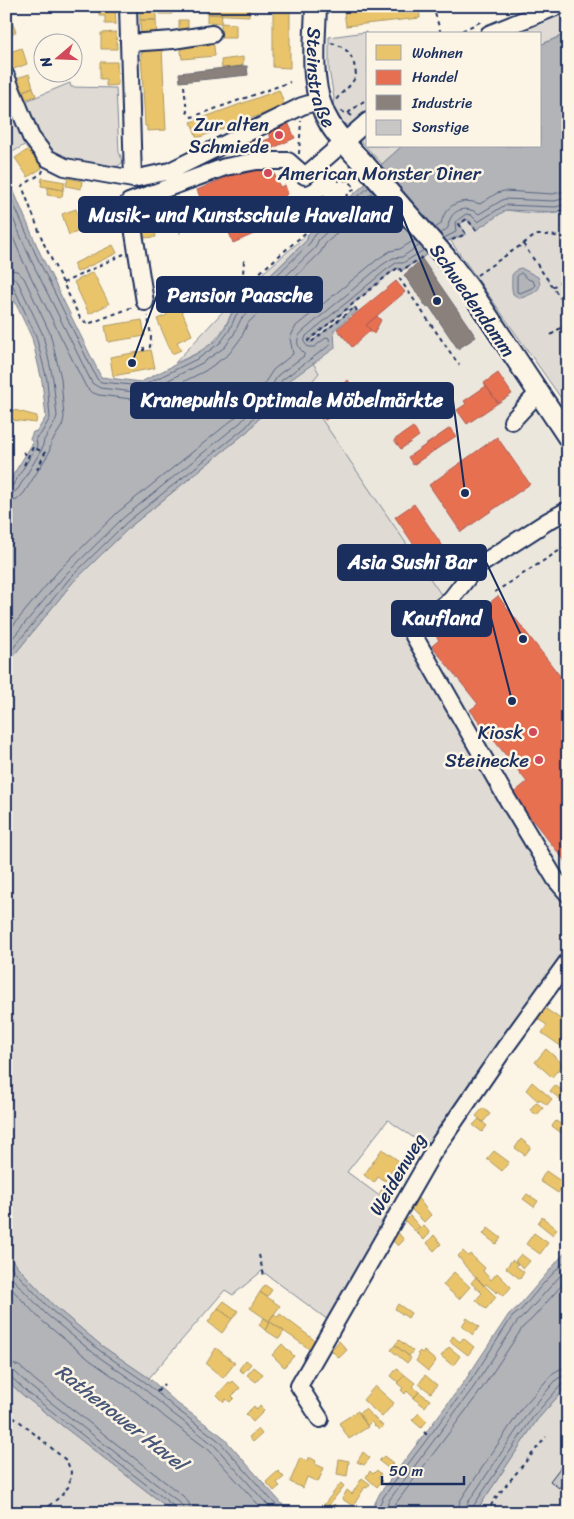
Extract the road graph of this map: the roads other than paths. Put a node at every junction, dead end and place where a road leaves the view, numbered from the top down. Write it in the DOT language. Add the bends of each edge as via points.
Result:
graph roads {
  1 [pos="128,6"];
  2 [pos="316,6"];
  3 [pos="558,6"];
  4 [pos="494,32"];
  5 [pos="212,34"];
  6 [pos="129,43"];
  7 [pos="6,76"];
  8 [pos="327,103"];
  9 [pos="366,123"];
  10 [pos="345,142"];
  11 [pos="133,179"];
  12 [pos="145,302"];
  13 [pos="538,393"];
  14 [pos="512,421"];
  15 [pos="568,437"];
  16 [pos="568,510"];
  17 [pos="568,894"];
  18 [pos="568,961"];
  19 [pos="320,1419"];
  1 -- 6 [label="street"];
  2 -- 8 [label="main road, Steinstraße" via="314,71"];
  3 -- 4 [label="street"];
  5 -- 6 [label="street"];
  6 -- 11 [label="street"];
  7 -- 11 [label="street" via="31,137 48,158 65,167"];
  8 -- 10 [label="main road, Steinstraße" via="331,125"];
  8 -- 11 [label="street" via="302,106 170,171"];
  9 -- 10 [label="street"];
  10 -- 12 [label="street" via="305,176 288,161 257,161 225,167 129,202"];
  10 -- 13 [label="main road, Schwedendamm, bridge" via="441,251"];
  13 -- 14 [label="street"];
  13 -- 15 [label="main road, Schwedendamm"];
  16 -- 17 [label="street" via="475,568 451,598 412,631 506,797 556,880"];
  18 -- 19 [label="street, Weidenweg" via="432,1154 299,1386"];
}
